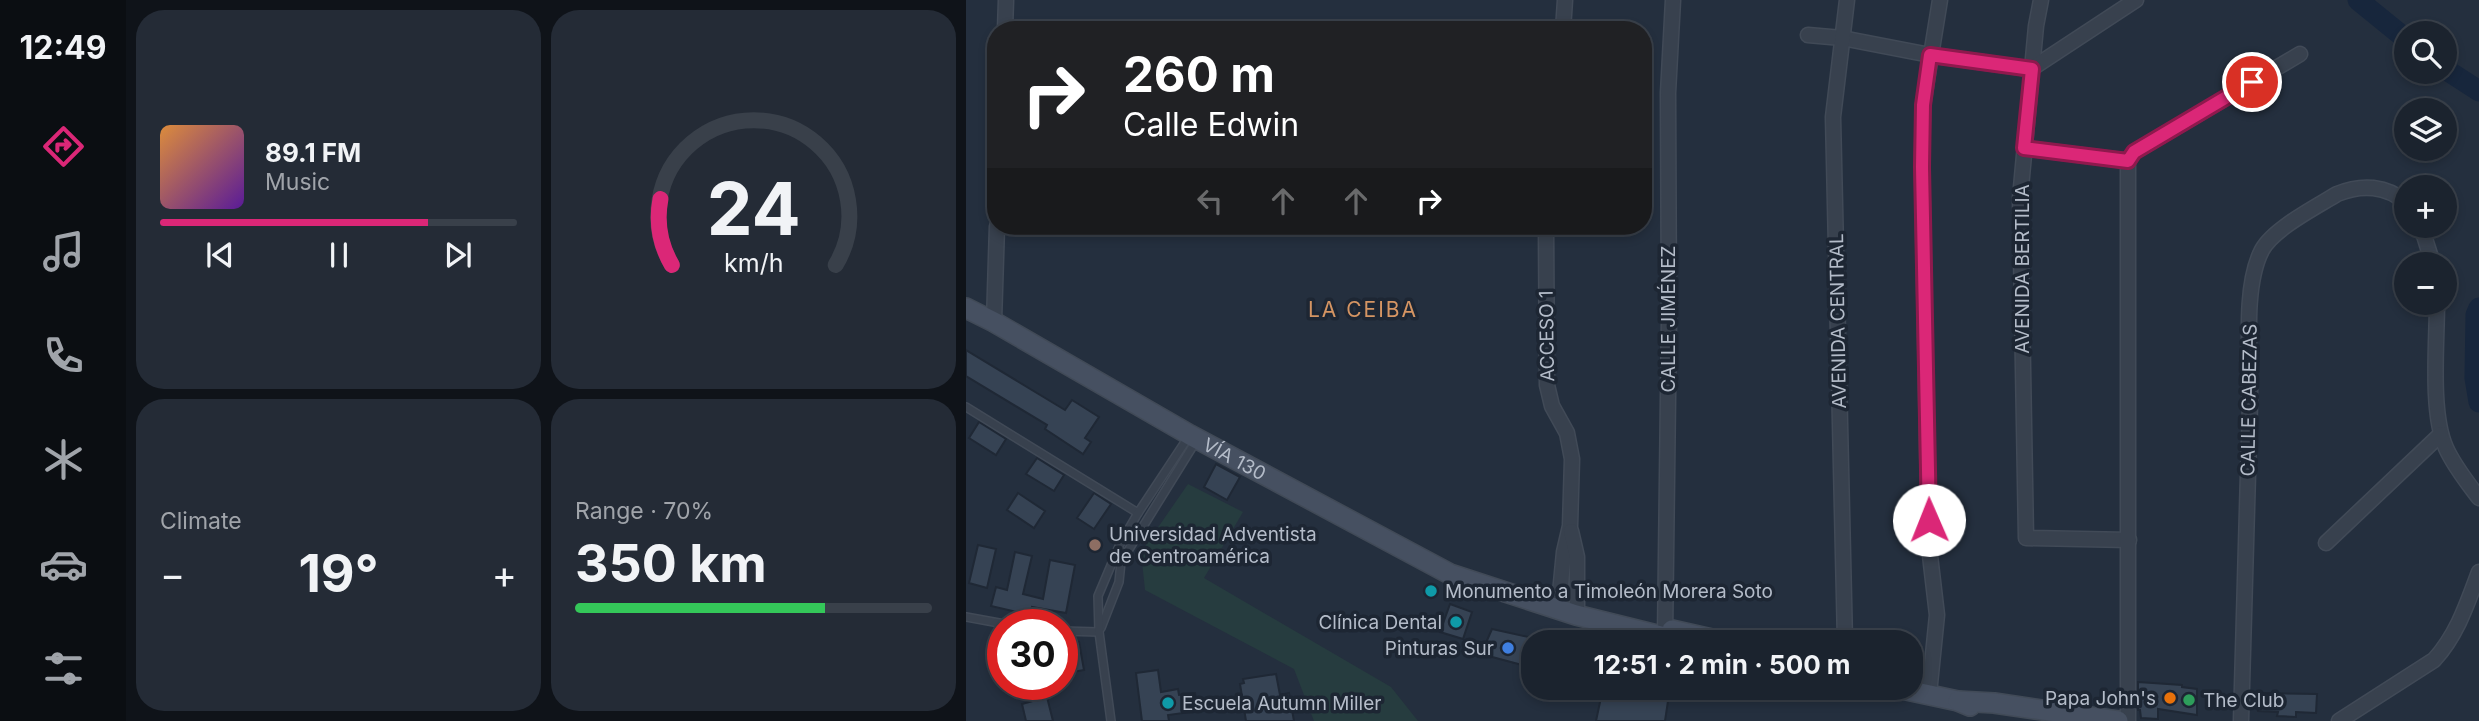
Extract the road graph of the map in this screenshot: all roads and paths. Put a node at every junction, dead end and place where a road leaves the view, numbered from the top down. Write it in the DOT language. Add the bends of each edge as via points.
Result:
graph roads {
  1 [pos="1006,0"];
  2 [pos="1565,0"];
  3 [pos="1673,0"];
  4 [pos="1847,0"];
  5 [pos="1940,0"];
  6 [pos="2041,0"];
  7 [pos="2136,0"];
  8 [pos="1005,21"];
  9 [pos="1564,21"];
  10 [pos="1808,35"];
  11 [pos="1842,38"];
  12 [pos="2300,54"];
  13 [pos="1930,55"];
  14 [pos="2032,69"];
  15 [pos="2024,148"];
  16 [pos="2128,161"];
  17 [pos="2394,195"];
  18 [pos="997,235"];
  19 [pos="1546,235"];
  20 [pos="966,308"];
  21 [pos="2437,315"];
  22 [pos="994,322"];
  23 [pos="966,407"];
  24 [pos="2441,434"];
  25 [pos="1194,436"];
  26 [pos="2479,498"];
  27 [pos="1138,513"];
  28 [pos="2129,540"];
  29 [pos="2326,543"];
  30 [pos="2479,572"];
  31 [pos="1511,593"];
  32 [pos="1568,605"];
  33 [pos="966,617"];
  34 [pos="987,621"];
  35 [pos="1651,630"];
  36 [pos="1656,630"];
  37 [pos="1666,630"];
  38 [pos="1845,630"];
  39 [pos="1078,631"];
  40 [pos="1099,632"];
  41 [pos="1923,693"];
  42 [pos="1929,694"];
  43 [pos="1958,701"];
  44 [pos="1111,721"];
  45 [pos="2048,721"];
  46 [pos="2118,721"];
  47 [pos="2128,721"];
  48 [pos="2241,721"];
  49 [pos="2339,721"];
  1 -- 8 [label="street"];
  2 -- 9 [label="street"];
  3 -- 37 [label="street, CALLE JIMÉNEZ" via="1668,93"];
  4 -- 11 [label="street, AVENIDA CENTRAL"];
  5 -- 13 [label="street"];
  6 -- 14 [label="street, AVENIDA BERTILIA"];
  7 -- 14 [label="street"];
  10 -- 11 [label="street"];
  11 -- 13 [label="street"];
  11 -- 38 [label="street, AVENIDA CENTRAL" via="1833,117"];
  12 -- 16 [label="street" via="2134,152"];
  13 -- 14 [label="street"];
  13 -- 42 [label="street" via="1922,167 1929,547 1937,615"];
  14 -- 15 [label="street, AVENIDA BERTILIA"];
  15 -- 16 [label="street"];
  15 -- 28 [label="street, AVENIDA BERTILIA" via="2020,198 2026,538"];
  16 -- 28 [label="street"];
  17 -- 48 [label="street, CALLE CABEZAS" via="2374,188 2337,194 2274,235 2257,260 2250,300"];
  18 -- 22 [label="street"];
  19 -- 32 [label="street, ACCESO 1" via="1547,385 1567,433 1572,459 1570,526 1577,557"];
  20 -- 22 [label="main road, VÍA 130"];
  21 -- 24 [label="street"];
  22 -- 25 [label="main road, VÍA 130"];
  23 -- 27 [label="lane"];
  24 -- 26 [label="street"];
  24 -- 29 [label="street"];
  25 -- 27 [label="lane"];
  25 -- 31 [label="main road, VÍA 130" via="1450,574"];
  25 -- 40 [label="lane" via="1121,562 1119,582"];
  27 -- 40 [label="lane" via="1098,596"];
  28 -- 47 [label="street"];
  30 -- 49 [label="street" via="2456,630 2434,660"];
  31 -- 32 [label="main road, VÍA 130"];
  31 -- 35 [label="main road, VÍA 130" via="1576,615"];
  32 -- 36 [label="main road, VÍA 130"];
  33 -- 34 [label="lane"];
  39 -- 40 [label="lane"];
  40 -- 44 [label="lane"];
  41 -- 42 [label="main road"];
  42 -- 43 [label="main road"];
  43 -- 45 [label="main road" via="1981,711"];
  43 -- 46 [label="main road"];
}
